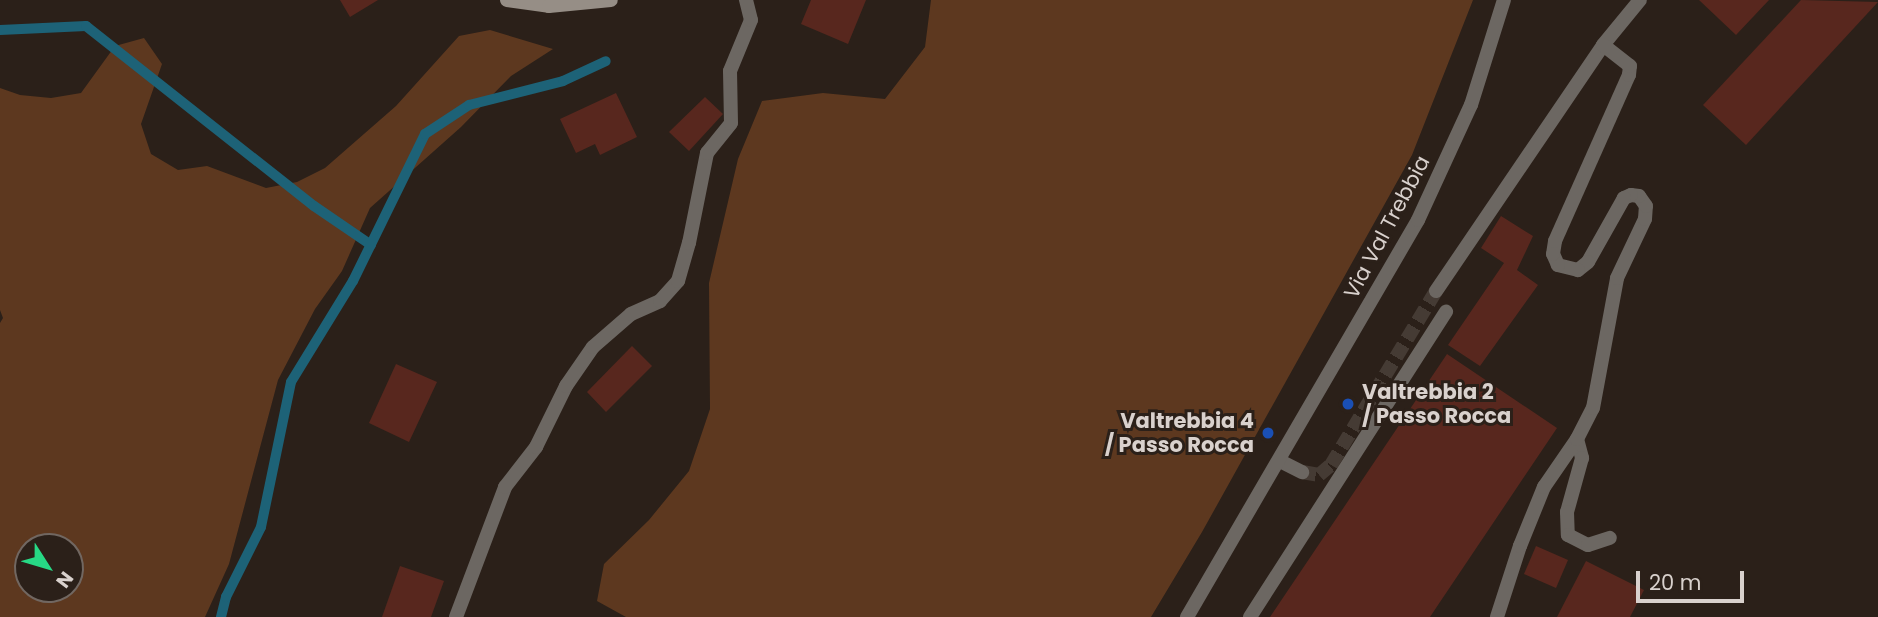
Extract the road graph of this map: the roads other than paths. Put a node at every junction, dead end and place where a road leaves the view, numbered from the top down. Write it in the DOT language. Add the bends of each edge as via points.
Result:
graph roads {
  1 [pos="507,0"];
  2 [pos="611,0"];
  3 [pos="746,0"];
  4 [pos="1504,0"];
  5 [pos="1640,0"];
  6 [pos="1603,44"];
  7 [pos="1436,291"];
  8 [pos="1446,312"];
  9 [pos="1577,439"];
  10 [pos="1280,461"];
  11 [pos="1302,472"];
  12 [pos="1610,538"];
  13 [pos="456,617"];
  14 [pos="1187,617"];
  15 [pos="1250,617"];
  16 [pos="1497,617"];
  1 -- 2 [label="street" via="549,6"];
  3 -- 13 [label="street" via="751,20 730,71 731,123 707,153 678,281 660,301 631,314 593,348 566,386 536,447 505,487"];
  4 -- 10 [label="street, Via Val Trebbia" via="1471,106 1418,220"];
  5 -- 6 [label="street"];
  6 -- 7 [label="street"];
  6 -- 9 [label="street" via="1630,66 1629,75 1555,241 1553,254 1558,265 1578,270 1588,262 1624,198 1639,196 1646,206 1645,219 1617,278 1593,408"];
  8 -- 15 [label="street"];
  9 -- 12 [label="street" via="1582,458 1567,512 1568,535 1588,545"];
  9 -- 16 [label="street" via="1544,487"];
  10 -- 11 [label="street"];
  10 -- 14 [label="street, Via Val Trebbia"];
}
